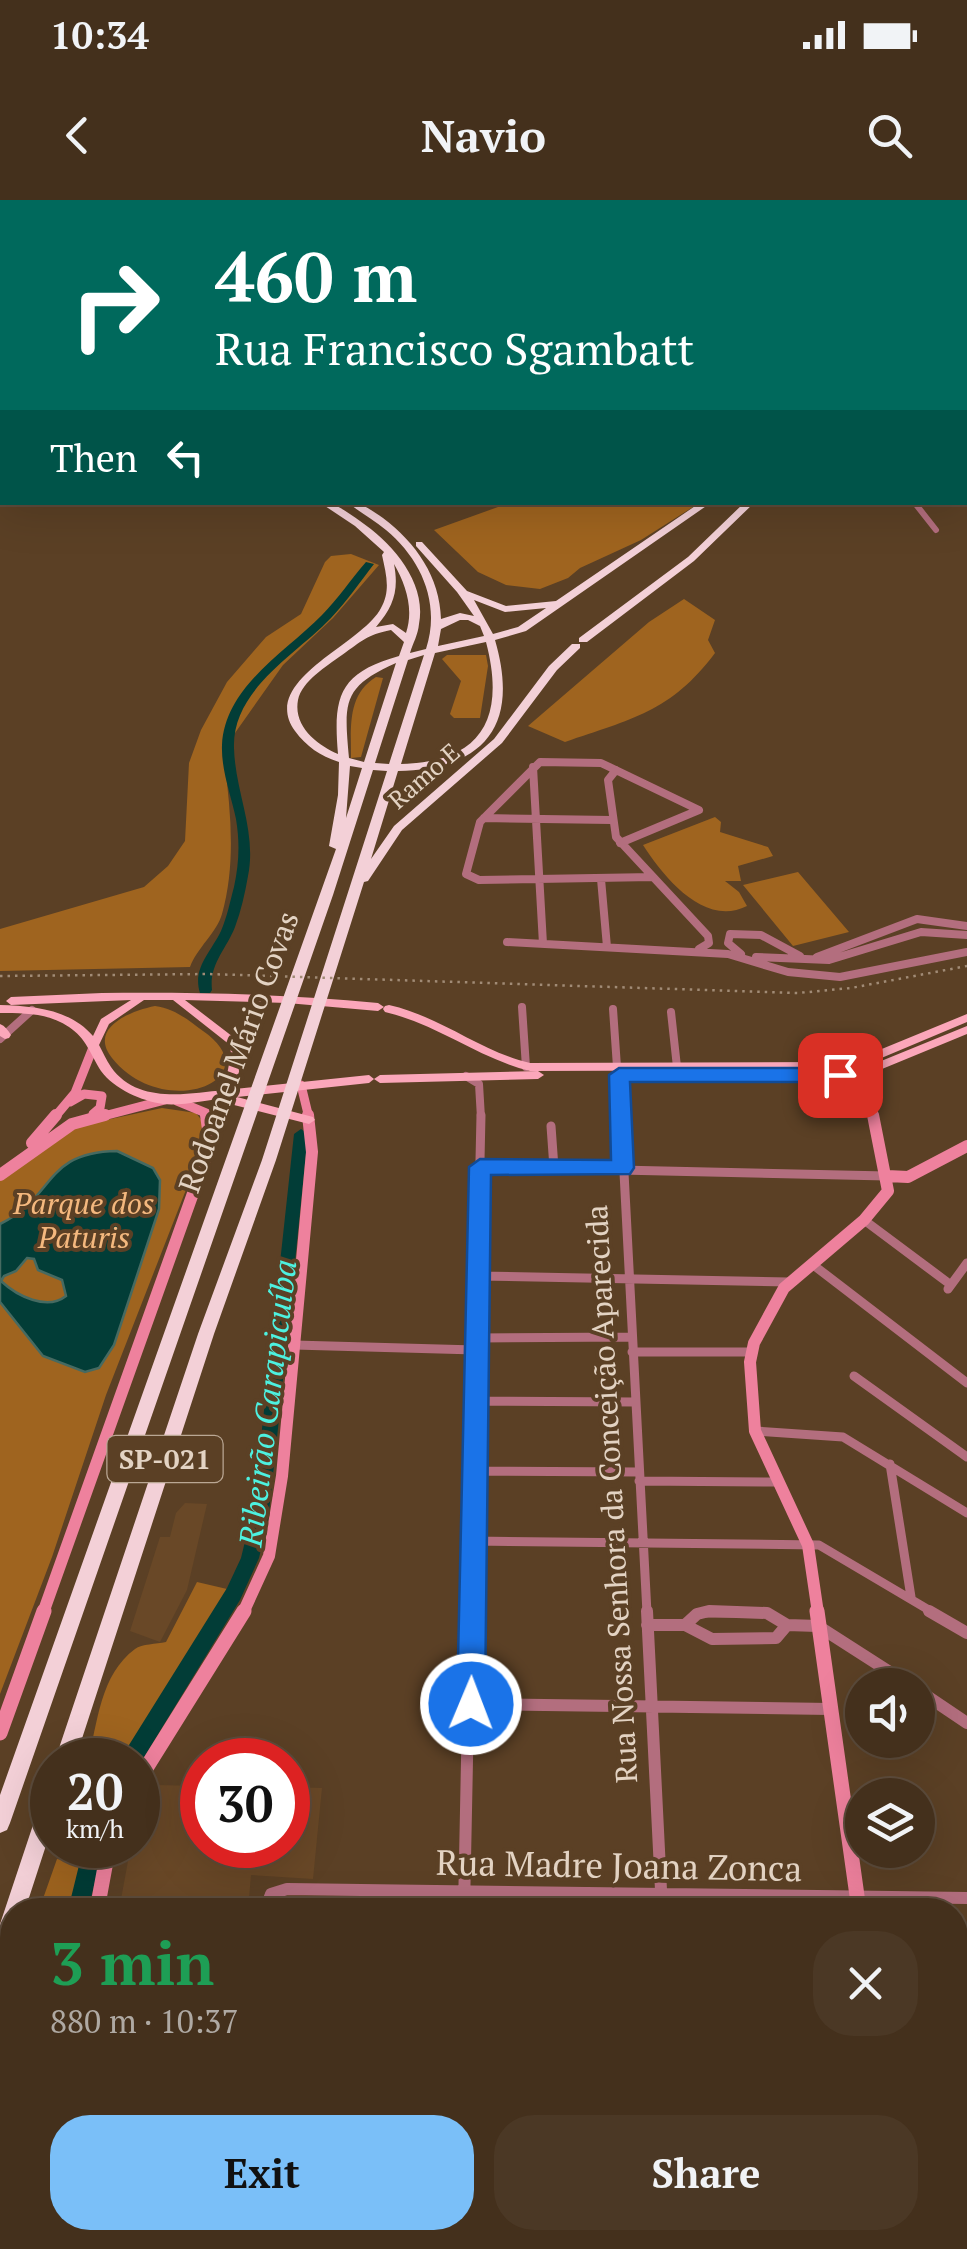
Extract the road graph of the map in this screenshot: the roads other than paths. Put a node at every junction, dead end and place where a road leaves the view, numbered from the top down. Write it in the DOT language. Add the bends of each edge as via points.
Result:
graph roads {
  1 [pos="792,200"];
  2 [pos="813,200"];
  3 [pos="328,505"];
  4 [pos="356,505"];
  5 [pos="704,505"];
  6 [pos="748,505"];
  7 [pos="915,505"];
  8 [pos="392,526"];
  9 [pos="936,530"];
  10 [pos="380,540"];
  11 [pos="462,590"];
  12 [pos="564,601"];
  13 [pos="484,625"];
  14 [pos="437,627"];
  15 [pos="363,636"];
  16 [pos="410,642"];
  17 [pos="533,766"];
  18 [pos="616,770"];
  19 [pos="512,788"];
  20 [pos="536,793"];
  21 [pos="484,818"];
  22 [pos="537,820"];
  23 [pos="611,820"];
  24 [pos="620,843"];
  25 [pos="652,877"];
  26 [pos="540,880"];
  27 [pos="601,880"];
  28 [pos="354,894"];
  29 [pos="328,895"];
  30 [pos="700,926"];
  31 [pos="967,926"];
  32 [pos="735,932"];
  33 [pos="967,935"];
  34 [pos="507,942"];
  35 [pos="543,944"];
  36 [pos="607,946"];
  37 [pos="689,950"];
  38 [pos="779,952"];
  39 [pos="967,952"];
  40 [pos="747,955"];
  41 [pos="819,960"];
  42 [pos="788,972"];
  43 [pos="149,998"];
  44 [pos="176,998"];
  45 [pos="0,1006"];
  46 [pos="522,1007"];
  47 [pos="613,1009"];
  48 [pos="32,1010"];
  49 [pos="671,1012"];
  50 [pos="967,1018"];
  51 [pos="967,1030"];
  52 [pos="2,1034"];
  53 [pos="94,1045"];
  54 [pos="526,1066"];
  55 [pos="864,1066"];
  56 [pos="676,1067"];
  57 [pos="618,1071"];
  58 [pos="233,1074"];
  59 [pos="466,1076"];
  60 [pos="301,1085"];
  61 [pos="228,1092"];
  62 [pos="196,1098"];
  63 [pos="170,1100"];
  64 [pos="66,1105"];
  65 [pos="90,1116"];
  66 [pos="309,1120"];
  67 [pos="551,1126"];
  68 [pos="967,1146"];
  69 [pos="206,1161"];
  70 [pos="0,1167"];
  71 [pos="480,1167"];
  72 [pos="554,1168"];
  73 [pos="622,1168"];
  74 [pos="0,1175"];
  75 [pos="887,1176"];
  76 [pos="864,1220"];
  77 [pos="967,1263"];
  78 [pos="812,1264"];
  79 [pos="479,1276"];
  80 [pos="628,1278"];
  81 [pos="788,1282"];
  82 [pos="631,1337"];
  83 [pos="476,1344"];
  84 [pos="294,1345"];
  85 [pos="632,1352"];
  86 [pos="752,1352"];
  87 [pos="854,1376"];
  88 [pos="967,1383"];
  89 [pos="474,1401"];
  90 [pos="635,1402"];
  91 [pos="755,1431"];
  92 [pos="967,1457"];
  93 [pos="890,1464"];
  94 [pos="473,1471"];
  95 [pos="639,1477"];
  96 [pos="777,1482"];
  97 [pos="967,1513"];
  98 [pos="473,1540"];
  99 [pos="643,1543"];
  100 [pos="808,1545"];
  101 [pos="912,1597"];
  102 [pos="647,1624"];
  103 [pos="685,1625"];
  104 [pos="787,1626"];
  105 [pos="818,1626"];
  106 [pos="967,1632"];
  107 [pos="883,1668"];
  108 [pos="935,1701"];
  109 [pos="471,1704"];
  110 [pos="651,1708"];
  111 [pos="831,1709"];
  112 [pos="967,1723"];
  113 [pos="0,1733"];
  114 [pos="72,1738"];
  115 [pos="160,1746"];
  116 [pos="0,1823"];
  117 [pos="30,1865"];
  118 [pos="105,1868"];
  119 [pos="465,1892"];
  120 [pos="661,1893"];
  121 [pos="19,1898"];
  122 [pos="99,1898"];
  123 [pos="269,1898"];
  124 [pos="465,1898"];
  125 [pos="661,1898"];
  126 [pos="760,1898"];
  127 [pos="857,1898"];
  1 -- 2 [label="street"];
  3 -- 10 [label="highway, Rodoanel Mário Covas / SP-021"];
  4 -- 8 [label="highway, Rodoanel Mário Covas / SP-021"];
  5 -- 12 [label="highway"];
  6 -- 28 [label="highway, Ramo E" via="685,564 606,619 553,668 494,746 407,818"];
  7 -- 9 [label="street"];
  8 -- 11 [label="highway"];
  8 -- 14 [label="highway, Rodoanel Mário Covas / SP-021" via="428,574 438,603"];
  10 -- 15 [label="highway" via="394,588 386,610"];
  10 -- 16 [label="highway, Rodoanel Mário Covas / SP-021" via="412,588"];
  11 -- 12 [label="highway" via="505,609"];
  11 -- 13 [label="highway"];
  12 -- 29 [label="highway" via="502,637 392,661 359,677 343,699 344,792"];
  13 -- 14 [label="highway" via="458,616"];
  13 -- 15 [label="highway" via="497,680 488,732 460,755 412,767 332,756 300,732 292,702 306,678"];
  14 -- 28 [label="highway, Rodoanel Mário Covas / SP-021"];
  15 -- 16 [label="highway" via="393,627"];
  16 -- 29 [label="highway, Rodoanel Mário Covas / SP-021"];
  17 -- 18 [label="street" via="588,762"];
  17 -- 19 [label="street"];
  17 -- 20 [label="street"];
  18 -- 23 [label="street" via="608,780"];
  18 -- 24 [label="street" via="699,810"];
  19 -- 20 [label="street"];
  19 -- 21 [label="street"];
  20 -- 22 [label="street"];
  21 -- 22 [label="street"];
  21 -- 26 [label="street" via="467,876"];
  22 -- 23 [label="street"];
  22 -- 26 [label="street"];
  23 -- 24 [label="street"];
  24 -- 25 [label="street"];
  25 -- 27 [label="street"];
  25 -- 30 [label="street"];
  26 -- 27 [label="street"];
  26 -- 35 [label="street"];
  27 -- 36 [label="street"];
  28 -- 114 [label="highway, Rodoanel Mário Covas / SP-021"];
  29 -- 116 [label="highway, Rodoanel Mário Covas / SP-021"];
  30 -- 32 [label="street"];
  30 -- 37 [label="street" via="710,942"];
  31 -- 41 [label="street" via="916,919"];
  32 -- 38 [label="street" via="760,934"];
  32 -- 40 [label="street" via="727,940"];
  33 -- 41 [label="street" via="920,930 853,956"];
  34 -- 35 [label="street"];
  35 -- 36 [label="street"];
  36 -- 37 [label="street"];
  37 -- 40 [label="street"];
  38 -- 40 [label="street"];
  38 -- 41 [label="street"];
  38 -- 42 [label="street"];
  39 -- 42 [label="street" via="860,976"];
  40 -- 42 [label="street"];
  43 -- 44 [label="main road"];
  43 -- 45 [label="main road"];
  43 -- 53 [label="main road" via="114,1013"];
  44 -- 54 [label="main road" via="384,1008 422,1017"];
  44 -- 58 [label="main road" via="234,1043"];
  45 -- 48 [label="main road"];
  46 -- 54 [label="street"];
  47 -- 57 [label="street, Rua Nossa Senhora da Conceição Aparecida"];
  48 -- 52 [label="street"];
  48 -- 53 [label="main road" via="68,1022"];
  49 -- 56 [label="street"];
  50 -- 55 [label="main road"];
  51 -- 55 [label="main road"];
  53 -- 63 [label="main road" via="113,1077"];
  53 -- 64 [label="main road"];
  54 -- 57 [label="main road"];
  55 -- 56 [label="main road"];
  55 -- 57 [label="main road" via="826,1076"];
  55 -- 75 [label="main road"];
  56 -- 57 [label="main road"];
  57 -- 59 [label="main road"];
  57 -- 73 [label="street, Rua Nossa Senhora da Conceição Aparecida"];
  58 -- 61 [label="main road"];
  58 -- 62 [label="main road"];
  59 -- 60 [label="main road"];
  59 -- 71 [label="street" via="480,1090"];
  60 -- 61 [label="main road"];
  60 -- 66 [label="main road"];
  61 -- 62 [label="main road"];
  61 -- 66 [label="main road" via="244,1106"];
  61 -- 69 [label="main road"];
  62 -- 63 [label="main road"];
  63 -- 65 [label="main road"];
  63 -- 69 [label="main road" via="206,1113"];
  64 -- 65 [label="main road" via="96,1093 103,1101"];
  64 -- 70 [label="main road"];
  65 -- 74 [label="main road" via="56,1132"];
  66 -- 84 [label="main road" via="312,1152"];
  67 -- 72 [label="street"];
  68 -- 75 [label="main road" via="908,1176"];
  69 -- 113 [label="main road"];
  71 -- 72 [label="street"];
  71 -- 79 [label="street"];
  72 -- 73 [label="street"];
  73 -- 75 [label="street"];
  73 -- 80 [label="street, Rua Nossa Senhora da Conceição Aparecida"];
  75 -- 76 [label="main road" via="886,1197"];
  76 -- 77 [label="street" via="949,1287"];
  76 -- 78 [label="main road"];
  78 -- 81 [label="main road"];
  78 -- 88 [label="street"];
  79 -- 80 [label="street"];
  79 -- 83 [label="street"];
  80 -- 81 [label="street"];
  80 -- 82 [label="street, Rua Nossa Senhora da Conceição Aparecida"];
  81 -- 86 [label="main road"];
  82 -- 83 [label="street"];
  82 -- 85 [label="street, Rua Nossa Senhora da Conceição Aparecida"];
  83 -- 84 [label="street"];
  83 -- 89 [label="street"];
  84 -- 115 [label="main road" via="269,1556 252,1598"];
  85 -- 86 [label="street"];
  85 -- 90 [label="street, Rua Nossa Senhora da Conceição Aparecida"];
  86 -- 91 [label="main road"];
  87 -- 92 [label="street"];
  89 -- 90 [label="street"];
  89 -- 94 [label="street"];
  90 -- 95 [label="street, Rua Nossa Senhora da Conceição Aparecida"];
  91 -- 93 [label="street" via="832,1434"];
  91 -- 96 [label="main road"];
  93 -- 97 [label="street"];
  93 -- 101 [label="street"];
  94 -- 95 [label="street"];
  94 -- 98 [label="street"];
  95 -- 96 [label="street"];
  95 -- 99 [label="street, Rua Nossa Senhora da Conceição Aparecida"];
  96 -- 100 [label="main road"];
  98 -- 99 [label="street"];
  98 -- 109 [label="street"];
  99 -- 100 [label="street"];
  99 -- 102 [label="street, Rua Nossa Senhora da Conceição Aparecida"];
  100 -- 101 [label="street"];
  100 -- 105 [label="main road"];
  101 -- 106 [label="street"];
  102 -- 103 [label="street"];
  102 -- 110 [label="street, Rua Nossa Senhora da Conceição Aparecida"];
  103 -- 104 [label="street" via="709,1612 766,1613"];
  103 -- 104 [label="street" via="712,1639 770,1640"];
  104 -- 105 [label="street"];
  105 -- 107 [label="street"];
  105 -- 111 [label="main road"];
  108 -- 112 [label="street"];
  109 -- 110 [label="street"];
  109 -- 119 [label="street"];
  110 -- 111 [label="street"];
  110 -- 120 [label="street, Rua Nossa Senhora da Conceição Aparecida"];
  111 -- 127 [label="main road"];
  117 -- 121 [label="highway"];
  118 -- 122 [label="main road"];
  119 -- 120 [label="street, Rua Madre Joana Zonca"];
  119 -- 123 [label="street, Rua Madre Joana Zonca" via="287,1889"];
  119 -- 124 [label="street"];
  120 -- 125 [label="street, Rua Nossa Senhora da Conceição Aparecida"];
  120 -- 126 [label="street, Rua Madre Joana Zonca"];
}
